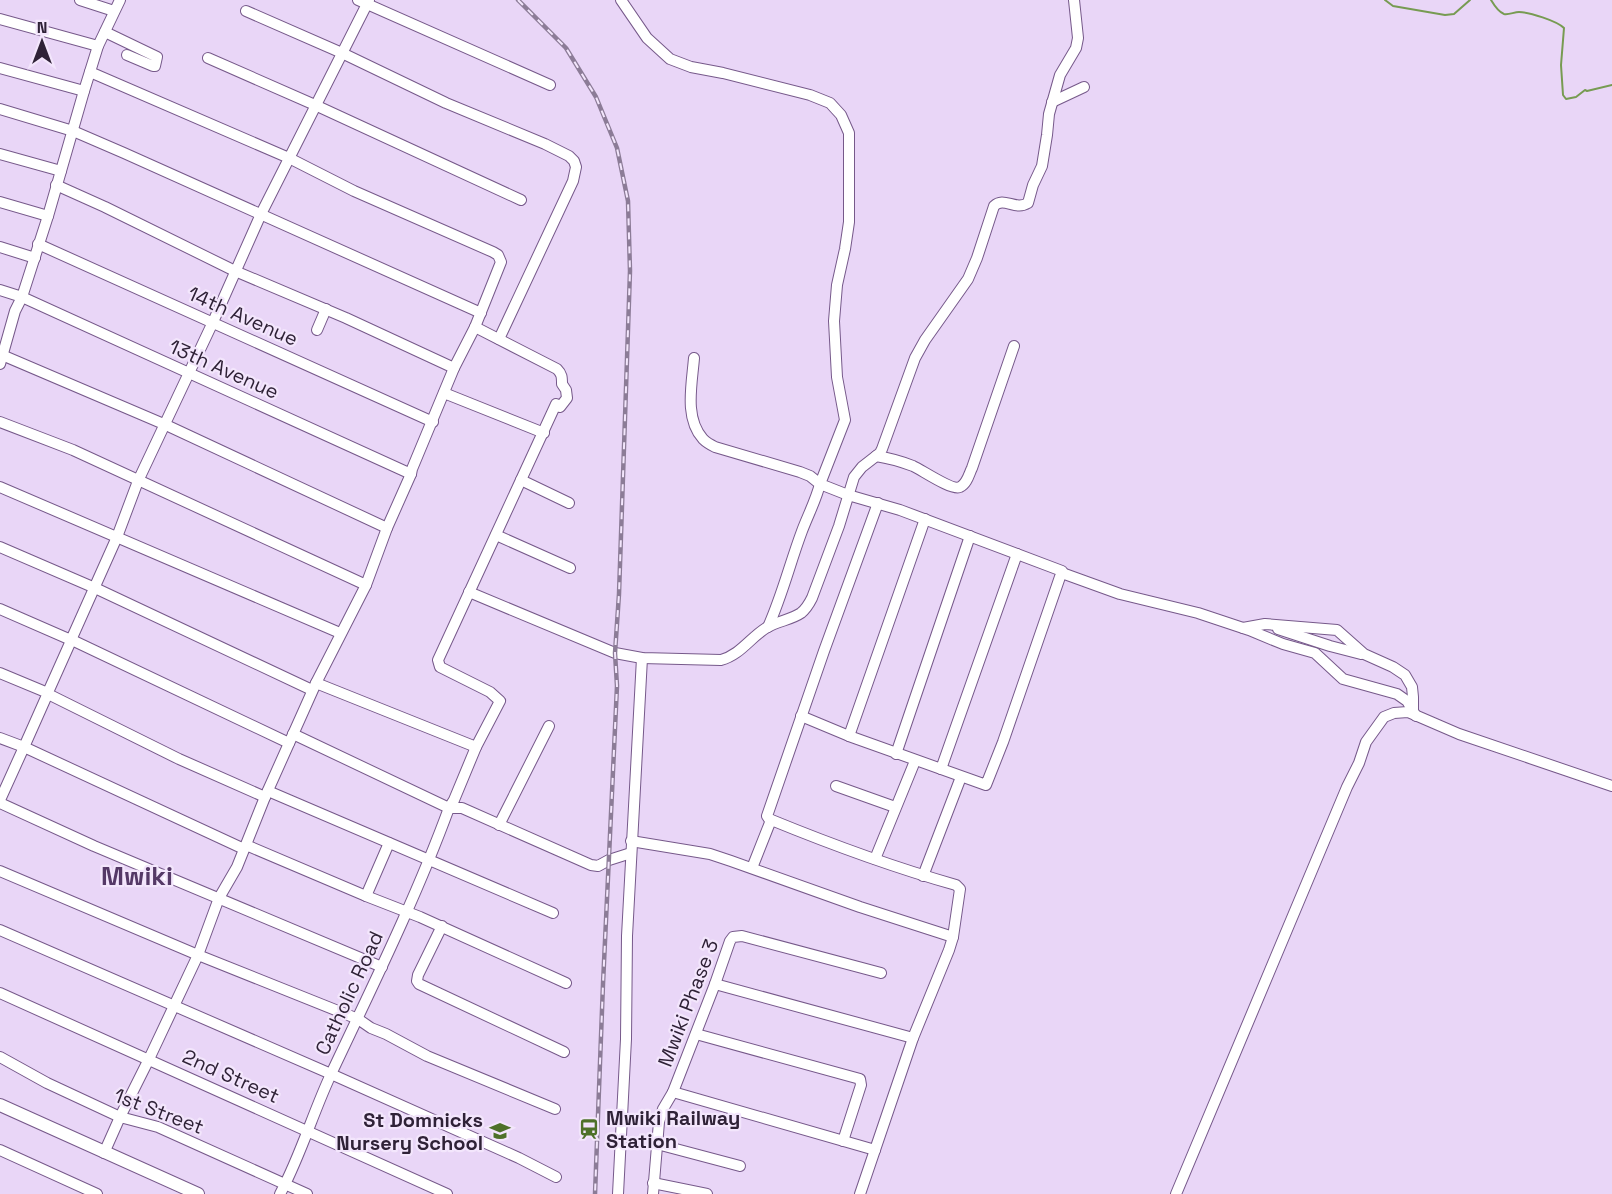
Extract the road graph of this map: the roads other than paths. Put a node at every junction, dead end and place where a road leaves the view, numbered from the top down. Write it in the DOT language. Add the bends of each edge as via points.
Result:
graph roads {
  1 [pos="80,0"];
  2 [pos="120,0"];
  3 [pos="621,0"];
  4 [pos="1074,0"];
  5 [pos="365,1"];
  6 [pos="114,11"];
  7 [pos="246,11"];
  8 [pos="0,19"];
  9 [pos="105,32"];
  10 [pos="98,46"];
  11 [pos="342,52"];
  12 [pos="127,55"];
  13 [pos="208,58"];
  14 [pos="0,68"];
  15 [pos="90,72"];
  16 [pos="550,85"];
  17 [pos="1084,87"];
  18 [pos="84,91"];
  19 [pos="1052,102"];
  20 [pos="315,105"];
  21 [pos="0,109"];
  22 [pos="73,131"];
  23 [pos="0,154"];
  24 [pos="289,158"];
  25 [pos="60,171"];
  26 [pos="56,185"];
  27 [pos="521,200"];
  28 [pos="0,202"];
  29 [pos="261,214"];
  30 [pos="48,216"];
  31 [pos="38,244"];
  32 [pos="0,247"];
  33 [pos="35,258"];
  34 [pos="235,271"];
  35 [pos="0,290"];
  36 [pos="22,297"];
  37 [pos="326,309"];
  38 [pos="481,313"];
  39 [pos="213,322"];
  40 [pos="475,327"];
  41 [pos="317,330"];
  42 [pos="4,332"];
  43 [pos="499,339"];
  44 [pos="1014,346"];
  45 [pos="694,358"];
  46 [pos="1,360"];
  47 [pos="454,368"];
  48 [pos="188,373"];
  49 [pos="444,393"];
  50 [pos="0,422"];
  51 [pos="433,422"];
  52 [pos="166,425"];
  53 [pos="544,433"];
  54 [pos="876,456"];
  55 [pos="411,474"];
  56 [pos="521,480"];
  57 [pos="138,481"];
  58 [pos="820,483"];
  59 [pos="0,487"];
  60 [pos="848,495"];
  61 [pos="569,503"];
  62 [pos="878,503"];
  63 [pos="925,519"];
  64 [pos="387,528"];
  65 [pos="496,535"];
  66 [pos="970,536"];
  67 [pos="117,537"];
  68 [pos="0,547"];
  69 [pos="1017,554"];
  70 [pos="570,568"];
  71 [pos="1062,573"];
  72 [pos="366,585"];
  73 [pos="95,588"];
  74 [pos="469,592"];
  75 [pos="0,609"];
  76 [pos="1263,624"];
  77 [pos="768,627"];
  78 [pos="1243,628"];
  79 [pos="340,633"];
  80 [pos="71,640"];
  81 [pos="1364,654"];
  82 [pos="642,658"];
  83 [pos="0,673"];
  84 [pos="314,686"];
  85 [pos="48,693"];
  86 [pos="1415,713"];
  87 [pos="801,716"];
  88 [pos="549,726"];
  89 [pos="849,736"];
  90 [pos="0,738"];
  91 [pos="291,738"];
  92 [pos="24,747"];
  93 [pos="477,747"];
  94 [pos="896,754"];
  95 [pos="915,760"];
  96 [pos="941,769"];
  97 [pos="961,777"];
  98 [pos="836,786"];
  99 [pos="1612,786"];
  100 [pos="266,794"];
  101 [pos="0,801"];
  102 [pos="895,807"];
  103 [pos="449,808"];
  104 [pos="771,820"];
  105 [pos="499,825"];
  106 [pos="389,843"];
  107 [pos="245,847"];
  108 [pos="631,847"];
  109 [pos="875,859"];
  110 [pos="430,860"];
  111 [pos="752,867"];
  112 [pos="0,871"];
  113 [pos="923,876"];
  114 [pos="366,896"];
  115 [pos="219,898"];
  116 [pos="406,912"];
  117 [pos="553,913"];
  118 [pos="442,926"];
  119 [pos="0,930"];
  120 [pos="953,937"];
  121 [pos="198,955"];
  122 [pos="382,967"];
  123 [pos="881,973"];
  124 [pos="566,983"];
  125 [pos="715,984"];
  126 [pos="0,993"];
  127 [pos="173,1005"];
  128 [pos="358,1019"];
  129 [pos="696,1034"];
  130 [pos="913,1038"];
  131 [pos="564,1052"];
  132 [pos="0,1057"];
  133 [pos="149,1059"];
  134 [pos="331,1074"];
  135 [pos="673,1092"];
  136 [pos="0,1105"];
  137 [pos="555,1108"];
  138 [pos="120,1117"];
  139 [pos="308,1130"];
  140 [pos="843,1141"];
  141 [pos="657,1144"];
  142 [pos="0,1150"];
  143 [pos="875,1150"];
  144 [pos="104,1153"];
  145 [pos="740,1166"];
  146 [pos="556,1177"];
  147 [pos="282,1189"];
  148 [pos="653,1189"];
  149 [pos="97,1194"];
  150 [pos="198,1194"];
  151 [pos="307,1194"];
  152 [pos="447,1194"];
  153 [pos="618,1194"];
  154 [pos="707,1194"];
  155 [pos="860,1194"];
  156 [pos="1176,1194"];
  1 -- 6 [label="street"];
  2 -- 6 [label="street"];
  3 -- 58 [label="street" via="647,38 670,60 830,103 849,133 849,222 834,321 837,377 845,420"];
  4 -- 19 [label="street" via="1076,48 1060,75"];
  5 -- 11 [label="street"];
  5 -- 16 [label="street"];
  6 -- 9 [label="street"];
  7 -- 11 [label="street"];
  8 -- 10 [label="street"];
  9 -- 10 [label="street"];
  9 -- 12 [label="street" via="158,57 153,66"];
  10 -- 15 [label="street"];
  11 -- 20 [label="street"];
  11 -- 43 [label="street" via="446,103 545,144 574,161 573,181"];
  13 -- 20 [label="street"];
  14 -- 18 [label="street"];
  15 -- 18 [label="street"];
  15 -- 24 [label="street"];
  17 -- 19 [label="street"];
  18 -- 22 [label="street"];
  19 -- 54 [label="street" via="1042,166 1028,203 1017,206 1000,202 994,206 968,279 915,358"];
  20 -- 24 [label="street"];
  20 -- 27 [label="street"];
  21 -- 22 [label="street"];
  22 -- 25 [label="street"];
  22 -- 29 [label="street"];
  23 -- 25 [label="street"];
  24 -- 29 [label="street"];
  24 -- 38 [label="street" via="498,255 500,266"];
  25 -- 26 [label="street"];
  26 -- 30 [label="street"];
  26 -- 34 [label="street"];
  28 -- 30 [label="street"];
  29 -- 34 [label="street"];
  29 -- 38 [label="street"];
  30 -- 31 [label="street"];
  31 -- 33 [label="street"];
  31 -- 39 [label="street, 14th Avenue"];
  32 -- 33 [label="street"];
  33 -- 36 [label="street"];
  34 -- 37 [label="street"];
  34 -- 39 [label="street"];
  35 -- 36 [label="street, 13th Avenue"];
  36 -- 42 [label="street"];
  36 -- 48 [label="street, 13th Avenue"];
  37 -- 41 [label="street"];
  37 -- 47 [label="street"];
  38 -- 40 [label="street"];
  39 -- 48 [label="street"];
  39 -- 51 [label="street, 14th Avenue"];
  40 -- 43 [label="street"];
  40 -- 47 [label="street"];
  42 -- 46 [label="street"];
  43 -- 53 [label="street" via="560,372 567,398 560,406 556,404"];
  44 -- 54 [label="street" via="972,468 961,487 956,489 916,468"];
  45 -- 58 [label="street" via="691,408 704,440 715,447 800,472"];
  46 -- 52 [label="street"];
  47 -- 49 [label="street"];
  48 -- 52 [label="street"];
  48 -- 55 [label="street, 13th Avenue"];
  49 -- 51 [label="street"];
  49 -- 53 [label="street"];
  50 -- 57 [label="street"];
  51 -- 55 [label="street"];
  52 -- 57 [label="street"];
  52 -- 64 [label="street"];
  53 -- 56 [label="street"];
  54 -- 60 [label="street" via="854,477"];
  55 -- 64 [label="street"];
  56 -- 61 [label="street"];
  56 -- 65 [label="street"];
  57 -- 67 [label="street"];
  57 -- 72 [label="street"];
  58 -- 60 [label="street"];
  58 -- 77 [label="street"];
  59 -- 67 [label="street"];
  60 -- 62 [label="street"];
  60 -- 77 [label="street" via="807,607 800,614"];
  62 -- 63 [label="street"];
  62 -- 87 [label="street"];
  63 -- 66 [label="street"];
  63 -- 89 [label="street"];
  64 -- 72 [label="street"];
  65 -- 70 [label="street"];
  65 -- 74 [label="street"];
  66 -- 69 [label="street"];
  66 -- 94 [label="street"];
  67 -- 73 [label="street"];
  67 -- 79 [label="street"];
  68 -- 73 [label="street"];
  69 -- 71 [label="street"];
  69 -- 96 [label="street"];
  71 -- 78 [label="street" via="1119,594"];
  71 -- 97 [label="street" via="986,785"];
  72 -- 79 [label="street"];
  73 -- 80 [label="street"];
  73 -- 84 [label="street"];
  74 -- 82 [label="street" via="615,653"];
  74 -- 93 [label="street, Catholic Road" via="438,664 500,700"];
  75 -- 80 [label="street"];
  76 -- 78 [label="street"];
  76 -- 81 [label="street"];
  76 -- 81 [label="street" via="1337,630"];
  77 -- 82 [label="street" via="730,658"];
  78 -- 86 [label="street" via="1315,653 1343,679 1397,694"];
  79 -- 84 [label="street"];
  80 -- 85 [label="street"];
  80 -- 91 [label="street"];
  81 -- 86 [label="street" via="1405,675 1412,687"];
  82 -- 108 [label="street"];
  83 -- 85 [label="street"];
  84 -- 91 [label="street"];
  84 -- 93 [label="street"];
  85 -- 92 [label="street"];
  85 -- 100 [label="street" via="158,749"];
  86 -- 99 [label="street" via="1460,734"];
  86 -- 156 [label="street" via="1384,717 1366,742"];
  87 -- 89 [label="street"];
  87 -- 104 [label="street" via="767,814"];
  88 -- 105 [label="street"];
  89 -- 94 [label="street"];
  90 -- 92 [label="street"];
  91 -- 100 [label="street"];
  91 -- 103 [label="street"];
  92 -- 101 [label="street"];
  92 -- 107 [label="street"];
  93 -- 103 [label="street, Catholic Road"];
  94 -- 95 [label="street"];
  95 -- 96 [label="street"];
  95 -- 102 [label="street"];
  96 -- 97 [label="street"];
  97 -- 113 [label="street"];
  98 -- 102 [label="street"];
  100 -- 106 [label="street"];
  100 -- 107 [label="street"];
  101 -- 115 [label="street" via="94,846"];
  102 -- 109 [label="street"];
  103 -- 105 [label="street" via="462,808"];
  103 -- 110 [label="street, Catholic Road"];
  104 -- 109 [label="street"];
  104 -- 111 [label="street"];
  105 -- 108 [label="street" via="591,865 598,866"];
  106 -- 110 [label="street"];
  106 -- 114 [label="street"];
  107 -- 114 [label="street"];
  107 -- 115 [label="street"];
  108 -- 111 [label="street" via="710,855"];
  108 -- 153 [label="street"];
  109 -- 113 [label="street"];
  110 -- 116 [label="street, Catholic Road"];
  110 -- 117 [label="street"];
  111 -- 120 [label="street"];
  112 -- 121 [label="street"];
  113 -- 120 [label="street" via="960,889"];
  114 -- 116 [label="street"];
  115 -- 121 [label="street"];
  115 -- 122 [label="street"];
  116 -- 118 [label="street"];
  116 -- 122 [label="street, Catholic Road"];
  118 -- 124 [label="street"];
  118 -- 131 [label="street" via="418,975 419,984"];
  119 -- 127 [label="street"];
  120 -- 130 [label="street"];
  121 -- 127 [label="street"];
  121 -- 128 [label="street"];
  122 -- 128 [label="street, Catholic Road"];
  123 -- 125 [label="street, Mwiki Phase 3" via="737,936 730,941"];
  125 -- 129 [label="street, Mwiki Phase 3"];
  125 -- 130 [label="street"];
  126 -- 133 [label="street, 2nd Street"];
  127 -- 133 [label="street"];
  127 -- 134 [label="street"];
  128 -- 134 [label="street, Catholic Road"];
  128 -- 137 [label="street" via="427,1056"];
  129 -- 135 [label="street, Mwiki Phase 3"];
  129 -- 140 [label="street" via="860,1079"];
  130 -- 143 [label="street"];
  132 -- 138 [label="street, 1st Street"];
  133 -- 138 [label="street"];
  133 -- 139 [label="street, 2nd Street"];
  134 -- 139 [label="street, Catholic Road"];
  134 -- 146 [label="street"];
  135 -- 140 [label="street"];
  135 -- 141 [label="street, Mwiki Phase 3" via="663,1109"];
  136 -- 144 [label="main road"];
  138 -- 144 [label="street"];
  138 -- 147 [label="street, 1st Street" via="158,1127"];
  139 -- 147 [label="street, Catholic Road"];
  139 -- 152 [label="street, 2nd Street"];
  140 -- 143 [label="street"];
  141 -- 145 [label="street"];
  141 -- 148 [label="street, Mwiki Phase 3"];
  142 -- 149 [label="street"];
  143 -- 155 [label="street"];
  144 -- 150 [label="main road"];
  147 -- 151 [label="street, 1st Street"];
  148 -- 154 [label="street"];
}
